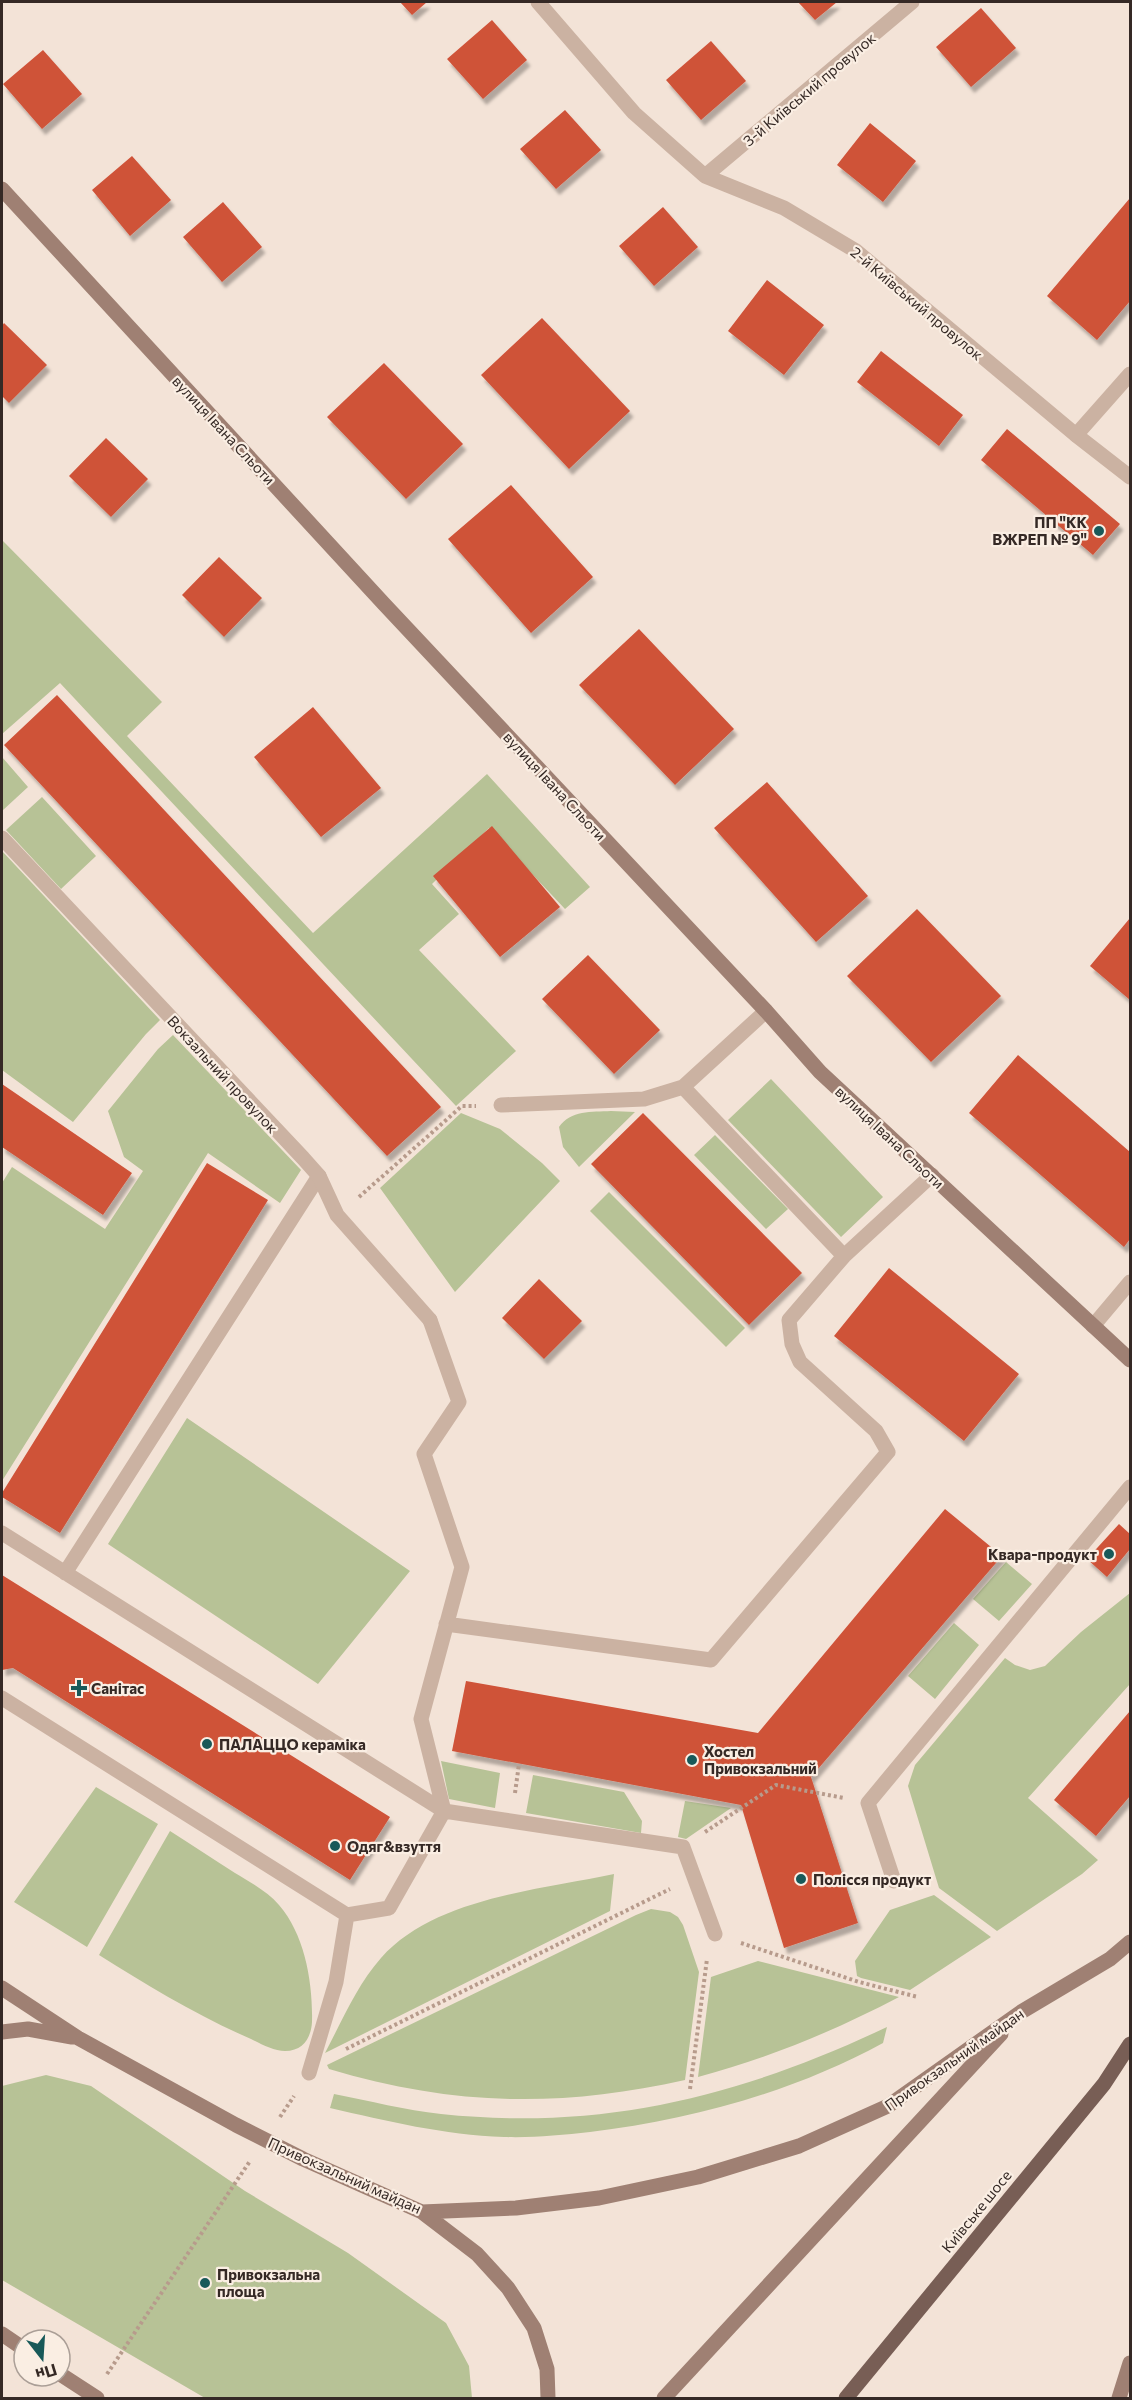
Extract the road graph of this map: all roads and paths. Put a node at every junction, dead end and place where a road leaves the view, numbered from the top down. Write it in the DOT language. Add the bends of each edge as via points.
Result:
graph roads {
  1 [pos="538,2"];
  2 [pos="912,2"];
  3 [pos="705,176"];
  4 [pos="2,189"];
  5 [pos="1131,374"];
  6 [pos="1076,435"];
  7 [pos="1131,477"];
  8 [pos="2,838"];
  9 [pos="766,1011"];
  10 [pos="683,1087"];
  11 [pos="501,1105"];
  12 [pos="932,1175"];
  13 [pos="319,1176"];
  14 [pos="338,1215"];
  15 [pos="844,1256"];
  16 [pos="1131,1282"];
  17 [pos="1093,1326"];
  18 [pos="1131,1360"];
  19 [pos="1131,1487"];
  20 [pos="2,1533"];
  21 [pos="65,1573"];
  22 [pos="447,1624"];
  23 [pos="2,1698"];
  24 [pos="868,1803"];
  25 [pos="444,1811"];
  26 [pos="683,1847"];
  27 [pos="695,1877"];
  28 [pos="894,1881"];
  29 [pos="347,1915"];
  30 [pos="715,1935"];
  31 [pos="1131,1942"];
  32 [pos="2,1988"];
  33 [pos="918,1997"];
  34 [pos="1021,2012"];
  35 [pos="2,2032"];
  36 [pos="78,2038"];
  37 [pos="1131,2044"];
  38 [pos="310,2070"];
  39 [pos="690,2089"];
  40 [pos="264,2140"];
  41 [pos="422,2212"];
  42 [pos="1131,2362"];
  43 [pos="72,2382"];
  44 [pos="95,2397"];
  45 [pos="548,2398"];
  46 [pos="664,2398"];
  47 [pos="846,2398"];
  48 [pos="1119,2398"];
  1 -- 3 [label="street, 2-й Київський провулок" via="634,113"];
  2 -- 3 [label="street, 3-й Київський провулок"];
  3 -- 6 [label="street, 2-й Київський провулок" via="784,208 856,251"];
  4 -- 9 [label="main road, вулиця Івана Сльоти"];
  5 -- 6 [label="street"];
  6 -- 7 [label="street, 2-й Київський провулок"];
  8 -- 13 [label="street, Вокзальний провулок"];
  9 -- 10 [label="street"];
  9 -- 12 [label="main road, вулиця Івана Сльоти" via="820,1072"];
  10 -- 11 [label="street" via="644,1099"];
  10 -- 15 [label="street"];
  11 -- 14 [label="path" via="462,1106"];
  12 -- 15 [label="street"];
  12 -- 17 [label="main road, вулиця Івана Сльоти"];
  13 -- 14 [label="street, Вокзальний провулок"];
  13 -- 21 [label="street"];
  14 -- 22 [label="street, Вокзальний провулок" via="430,1320 459,1402 424,1454 462,1567"];
  15 -- 22 [label="street" via="789,1320 792,1344 800,1362 876,1431 888,1452 711,1660"];
  16 -- 17 [label="street"];
  17 -- 18 [label="main road, вулиця Івана Сльоти"];
  19 -- 24 [label="street"];
  20 -- 21 [label="street"];
  21 -- 25 [label="street"];
  22 -- 25 [label="street" via="421,1719"];
  23 -- 29 [label="street"];
  24 -- 26 [label="path" via="776,1785"];
  24 -- 28 [label="street"];
  25 -- 26 [label="street"];
  25 -- 29 [label="street" via="389,1908"];
  26 -- 27 [label="street"];
  27 -- 30 [label="street"];
  27 -- 38 [label="path"];
  29 -- 38 [label="street" via="336,1982"];
  30 -- 33 [label="path"];
  30 -- 39 [label="path" via="710,1936"];
  31 -- 34 [label="main road, Привокзальний майдан" via="1110,1959"];
  32 -- 36 [label="main road, Привокзальний майдан"];
  34 -- 41 [label="main road, Привокзальний майдан" via="888,2106 799,2146 698,2177 599,2198 516,2208"];
  34 -- 46 [label="main road"];
  35 -- 36 [label="main road" via="28,2029"];
  36 -- 40 [label="main road, Привокзальний майдан"];
  37 -- 47 [label="main road, Київське шосе" via="1104,2084"];
  38 -- 40 [label="path"];
  40 -- 41 [label="main road, Привокзальний майдан"];
  40 -- 44 [label="path"];
  41 -- 45 [label="main road" via="477,2254 508,2288 534,2328 547,2369"];
  42 -- 48 [label="main road"];
  43 -- 44 [label="main road"];
}
